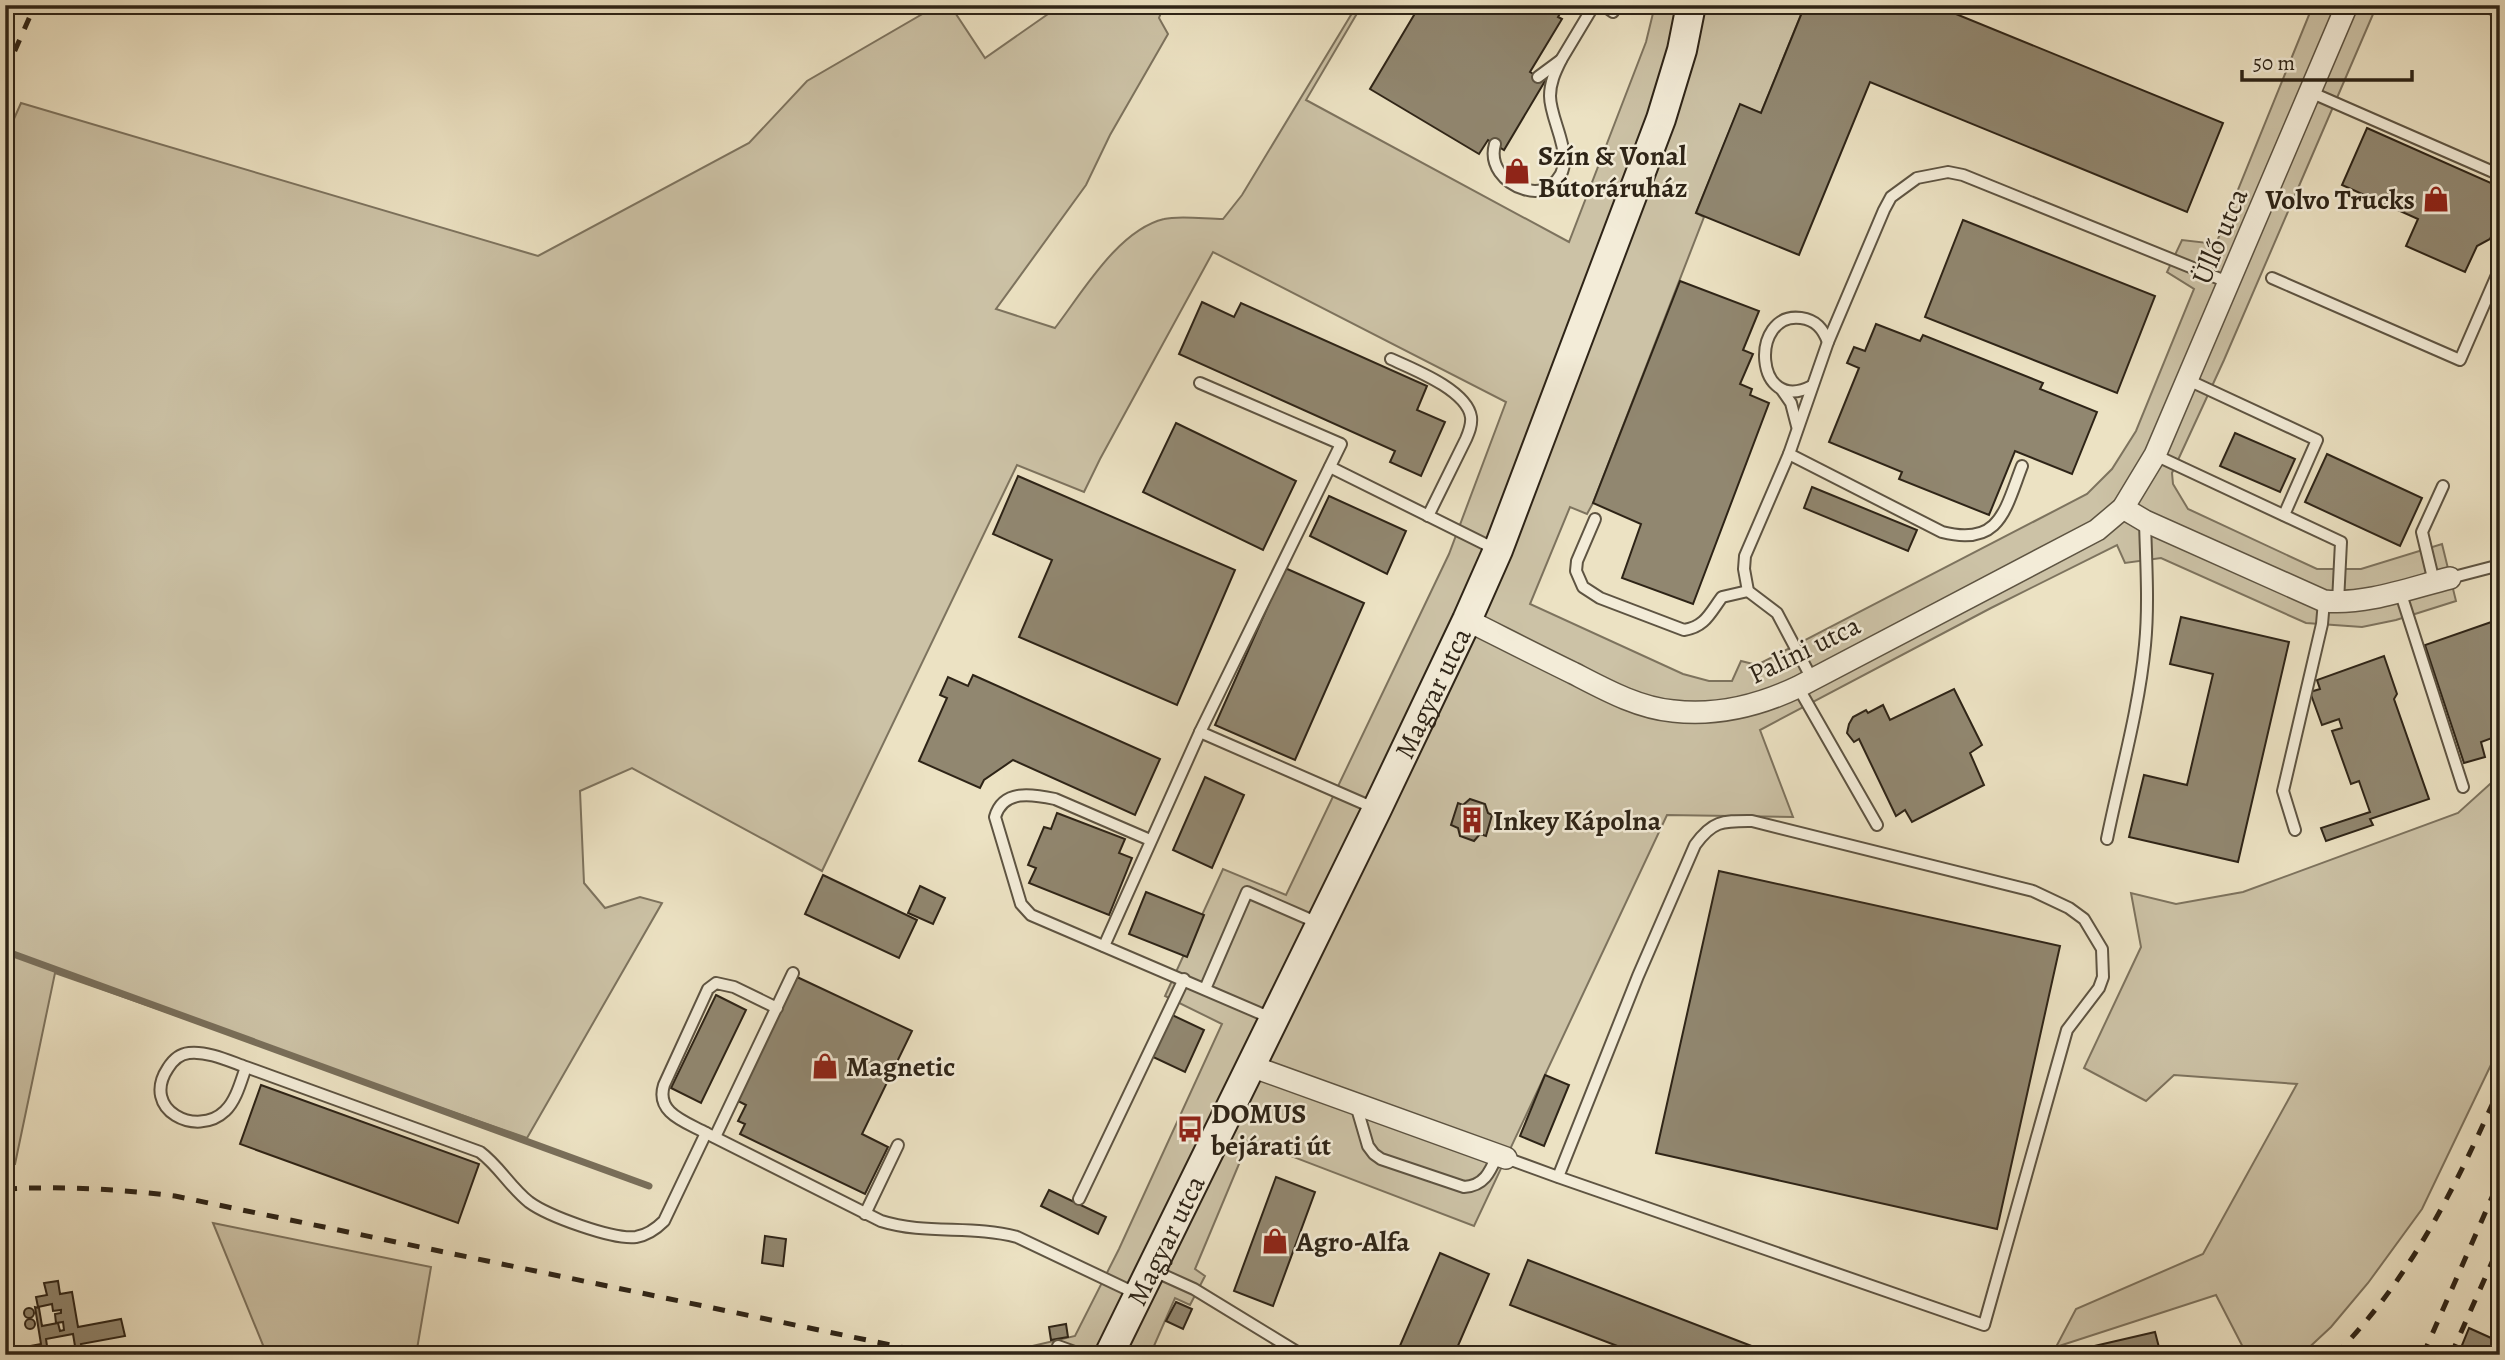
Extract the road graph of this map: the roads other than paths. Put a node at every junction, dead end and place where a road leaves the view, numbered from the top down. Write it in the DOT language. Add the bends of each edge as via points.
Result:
graph roads {
  1 [pos="1594,5"];
  2 [pos="1691,5"];
  3 [pos="2347,5"];
  4 [pos="1561,60"];
  5 [pos="1538,77"];
  6 [pos="2310,92"];
  7 [pos="1495,145"];
  8 [pos="2500,175"];
  9 [pos="2500,268"];
  10 [pos="2272,278"];
  11 [pos="2230,283"];
  12 [pos="1828,342"];
  13 [pos="1391,359"];
  14 [pos="2188,380"];
  15 [pos="1200,383"];
  16 [pos="1812,386"];
  17 [pos="1780,388"];
  18 [pos="1797,430"];
  19 [pos="1788,454"];
  20 [pos="2154,455"];
  21 [pos="2022,466"];
  22 [pos="1330,467"];
  23 [pos="2137,486"];
  24 [pos="2443,486"];
  25 [pos="2123,508"];
  26 [pos="2284,515"];
  27 [pos="1429,516"];
  28 [pos="1595,519"];
  29 [pos="2145,522"];
  30 [pos="1498,550"];
  31 [pos="2500,565"];
  32 [pos="2442,580"];
  33 [pos="1748,591"];
  34 [pos="2400,591"];
  35 [pos="2331,601"];
  36 [pos="1467,620"];
  37 [pos="1805,683"];
  38 [pos="1200,732"];
  39 [pos="2463,786"];
  40 [pos="1377,809"];
  41 [pos="1877,825"];
  42 [pos="2295,831"];
  43 [pos="2107,839"];
  44 [pos="1150,840"];
  45 [pos="1321,924"];
  46 [pos="1104,946"];
  47 [pos="793,974"];
  48 [pos="1184,979"];
  49 [pos="1205,989"];
  50 [pos="776,1008"];
  51 [pos="1275,1019"];
  52 [pos="1251,1066"];
  53 [pos="246,1067"];
  54 [pos="1356,1105"];
  55 [pos="710,1135"];
  56 [pos="898,1145"];
  57 [pos="1501,1157"];
  58 [pos="1558,1177"];
  59 [pos="1079,1199"];
  60 [pos="865,1214"];
  61 [pos="1151,1270"];
  62 [pos="1139,1295"];
  63 [pos="1058,1346"];
  64 [pos="1083,1355"];
  65 [pos="1109,1355"];
  66 [pos="1302,1355"];
  1 -- 4 [label="lane"];
  2 -- 30 [label="main road, Magyar utca" via="1661,119"];
  3 -- 6 [label="street, Üllő utca"];
  4 -- 5 [label="lane"];
  4 -- 7 [label="lane" via="1550,97 1564,150 1559,177 1542,190 1516,186 1497,169"];
  6 -- 8 [label="lane"];
  6 -- 11 [label="street, Üllő utca"];
  9 -- 10 [label="lane" via="2460,360"];
  11 -- 12 [label="lane" via="1963,174 1937,173 1917,178 1891,197"];
  11 -- 14 [label="street, Üllő utca"];
  12 -- 16 [label="lane"];
  12 -- 17 [label="lane" via="1812,321 1794,318 1779,323 1763,357 1768,374"];
  13 -- 27 [label="lane" via="1453,392 1471,416 1466,439"];
  14 -- 20 [label="street, Üllő utca"];
  14 -- 26 [label="lane" via="2317,440"];
  15 -- 22 [label="lane" via="1341,443"];
  16 -- 17 [label="lane" via="1793,393"];
  16 -- 18 [label="lane"];
  17 -- 18 [label="lane" via="1791,403"];
  18 -- 19 [label="lane"];
  19 -- 21 [label="lane" via="1942,532 1961,536 1978,535 1998,524"];
  19 -- 33 [label="lane" via="1745,556"];
  20 -- 23 [label="street, Üllő utca"];
  20 -- 26 [label="lane"];
  22 -- 27 [label="lane"];
  22 -- 38 [label="lane"];
  23 -- 25 [label="street, Palini utca"];
  24 -- 32 [label="lane" via="2422,532"];
  25 -- 29 [label="street"];
  25 -- 37 [label="street, Palini utca" via="2097,530"];
  26 -- 35 [label="lane" via="2341,542"];
  27 -- 30 [label="lane"];
  28 -- 33 [label="lane" via="1576,572 1583,587 1600,598 1684,630 1702,625 1722,597"];
  29 -- 35 [label="street"];
  29 -- 43 [label="lane" via="2146,644"];
  30 -- 36 [label="main road, Magyar utca"];
  31 -- 32 [label="lane"];
  32 -- 34 [label="street"];
  33 -- 37 [label="lane" via="1782,620"];
  34 -- 35 [label="street"];
  34 -- 39 [label="lane"];
  35 -- 42 [label="lane" via="2283,791"];
  36 -- 37 [label="street, Palini utca" via="1608,691 1673,711 1749,706"];
  36 -- 40 [label="main road, Magyar utca"];
  37 -- 41 [label="lane"];
  38 -- 40 [label="lane"];
  38 -- 44 [label="lane"];
  40 -- 45 [label="main road, Magyar utca"];
  44 -- 46 [label="lane"];
  44 -- 46 [label="lane" via="1039,795 1010,797 997,809 996,826 1021,904 1031,915"];
  45 -- 49 [label="lane" via="1247,892"];
  45 -- 51 [label="main road, Magyar utca"];
  46 -- 48 [label="lane"];
  47 -- 50 [label="lane"];
  48 -- 49 [label="lane"];
  48 -- 59 [label="lane"];
  49 -- 51 [label="lane"];
  50 -- 55 [label="lane"];
  50 -- 55 [label="lane" via="723,984 712,984 704,995 661,1101 672,1114"];
  51 -- 52 [label="main road, Magyar utca"];
  52 -- 54 [label="street"];
  52 -- 61 [label="main road, Magyar utca"];
  53 -- 53 [label="lane" via="210,1055 185,1053 175,1058 162,1078 161,1101 186,1120 215,1118 231,1102"];
  53 -- 55 [label="lane" via="480,1152 541,1210 628,1237 649,1233 664,1221"];
  54 -- 57 [label="street"];
  54 -- 57 [label="lane" via="1368,1146 1381,1159 1464,1187 1488,1174"];
  55 -- 60 [label="lane"];
  56 -- 60 [label="lane"];
  57 -- 58 [label="lane"];
  58 -- 58 [label="lane" via="1695,845 1716,824 1752,821 2032,891 2084,919 2102,949 2103,977 2067,1030 1984,1325"];
  60 -- 62 [label="lane" via="905,1227 1017,1237"];
  61 -- 62 [label="main road, Magyar utca"];
  61 -- 66 [label="lane" via="1194,1289"];
  62 -- 65 [label="main road, Magyar utca"];
  63 -- 64 [label="lane"];
}
